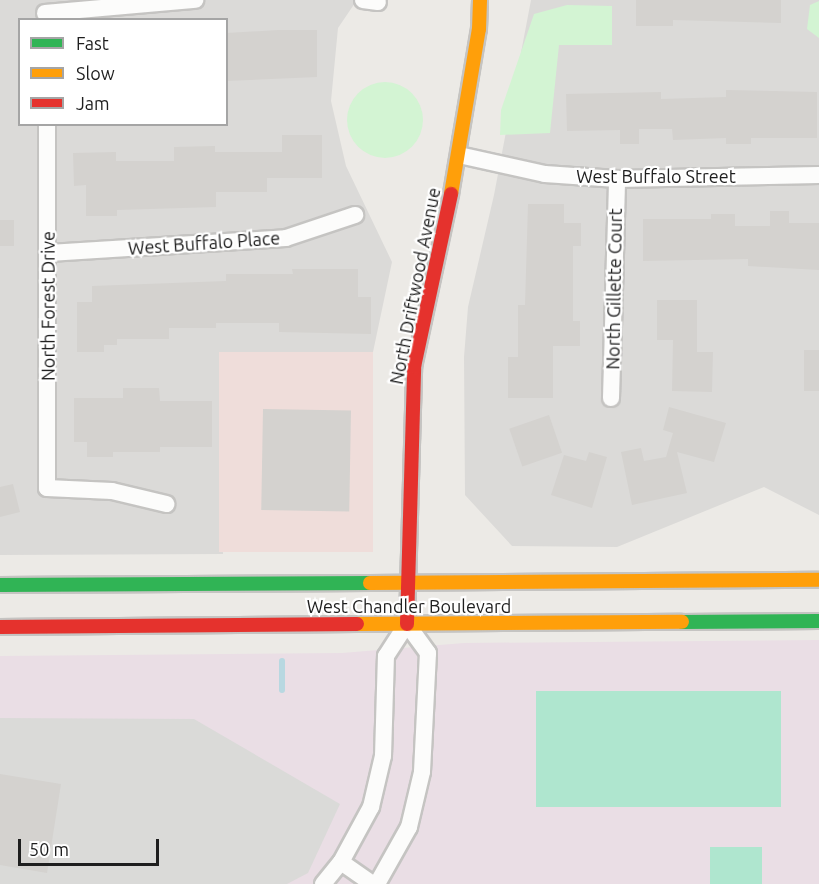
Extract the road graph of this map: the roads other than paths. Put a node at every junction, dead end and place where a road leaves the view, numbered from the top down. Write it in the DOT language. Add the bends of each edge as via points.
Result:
graph roads {
  1 [pos="195,0"];
  2 [pos="480,0"];
  3 [pos="45,11"];
  4 [pos="47,126"];
  5 [pos="459,155"];
  6 [pos="819,175"];
  7 [pos="617,179"];
  8 [pos="356,215"];
  9 [pos="49,253"];
  10 [pos="611,398"];
  11 [pos="166,504"];
  12 [pos="819,580"];
  13 [pos="408,583"];
  14 [pos="0,585"];
  15 [pos="819,621"];
  16 [pos="407,624"];
  17 [pos="0,627"];
  18 [pos="341,862"];
  19 [pos="323,884"];
  20 [pos="372,884"];
  21 [pos="376,884"];
  1 -- 3 [label="street"];
  2 -- 5 [label="main road, North Driftwood Avenue"];
  4 -- 9 [label="street, North Forest Drive"];
  5 -- 7 [label="street, West Buffalo Street" via="545,174"];
  5 -- 13 [label="main road, North Driftwood Avenue" via="414,367"];
  6 -- 7 [label="street, West Buffalo Street"];
  7 -- 10 [label="street, North Gillette Court"];
  8 -- 9 [label="street, West Buffalo Place" via="286,238"];
  9 -- 11 [label="street, North Forest Drive" via="47,488 112,490"];
  12 -- 13 [label="main road, West Chandler Boulevard"];
  13 -- 14 [label="main road, West Chandler Boulevard"];
  13 -- 16 [label="main road, North Driftwood Avenue"];
  15 -- 16 [label="main road, West Chandler Boulevard"];
  16 -- 17 [label="main road, West Chandler Boulevard"];
  16 -- 18 [label="street" via="386,656 383,756 378,784 371,807"];
  16 -- 21 [label="street" via="428,653 422,772 409,827"];
  18 -- 19 [label="street"];
  18 -- 20 [label="street"];
}
